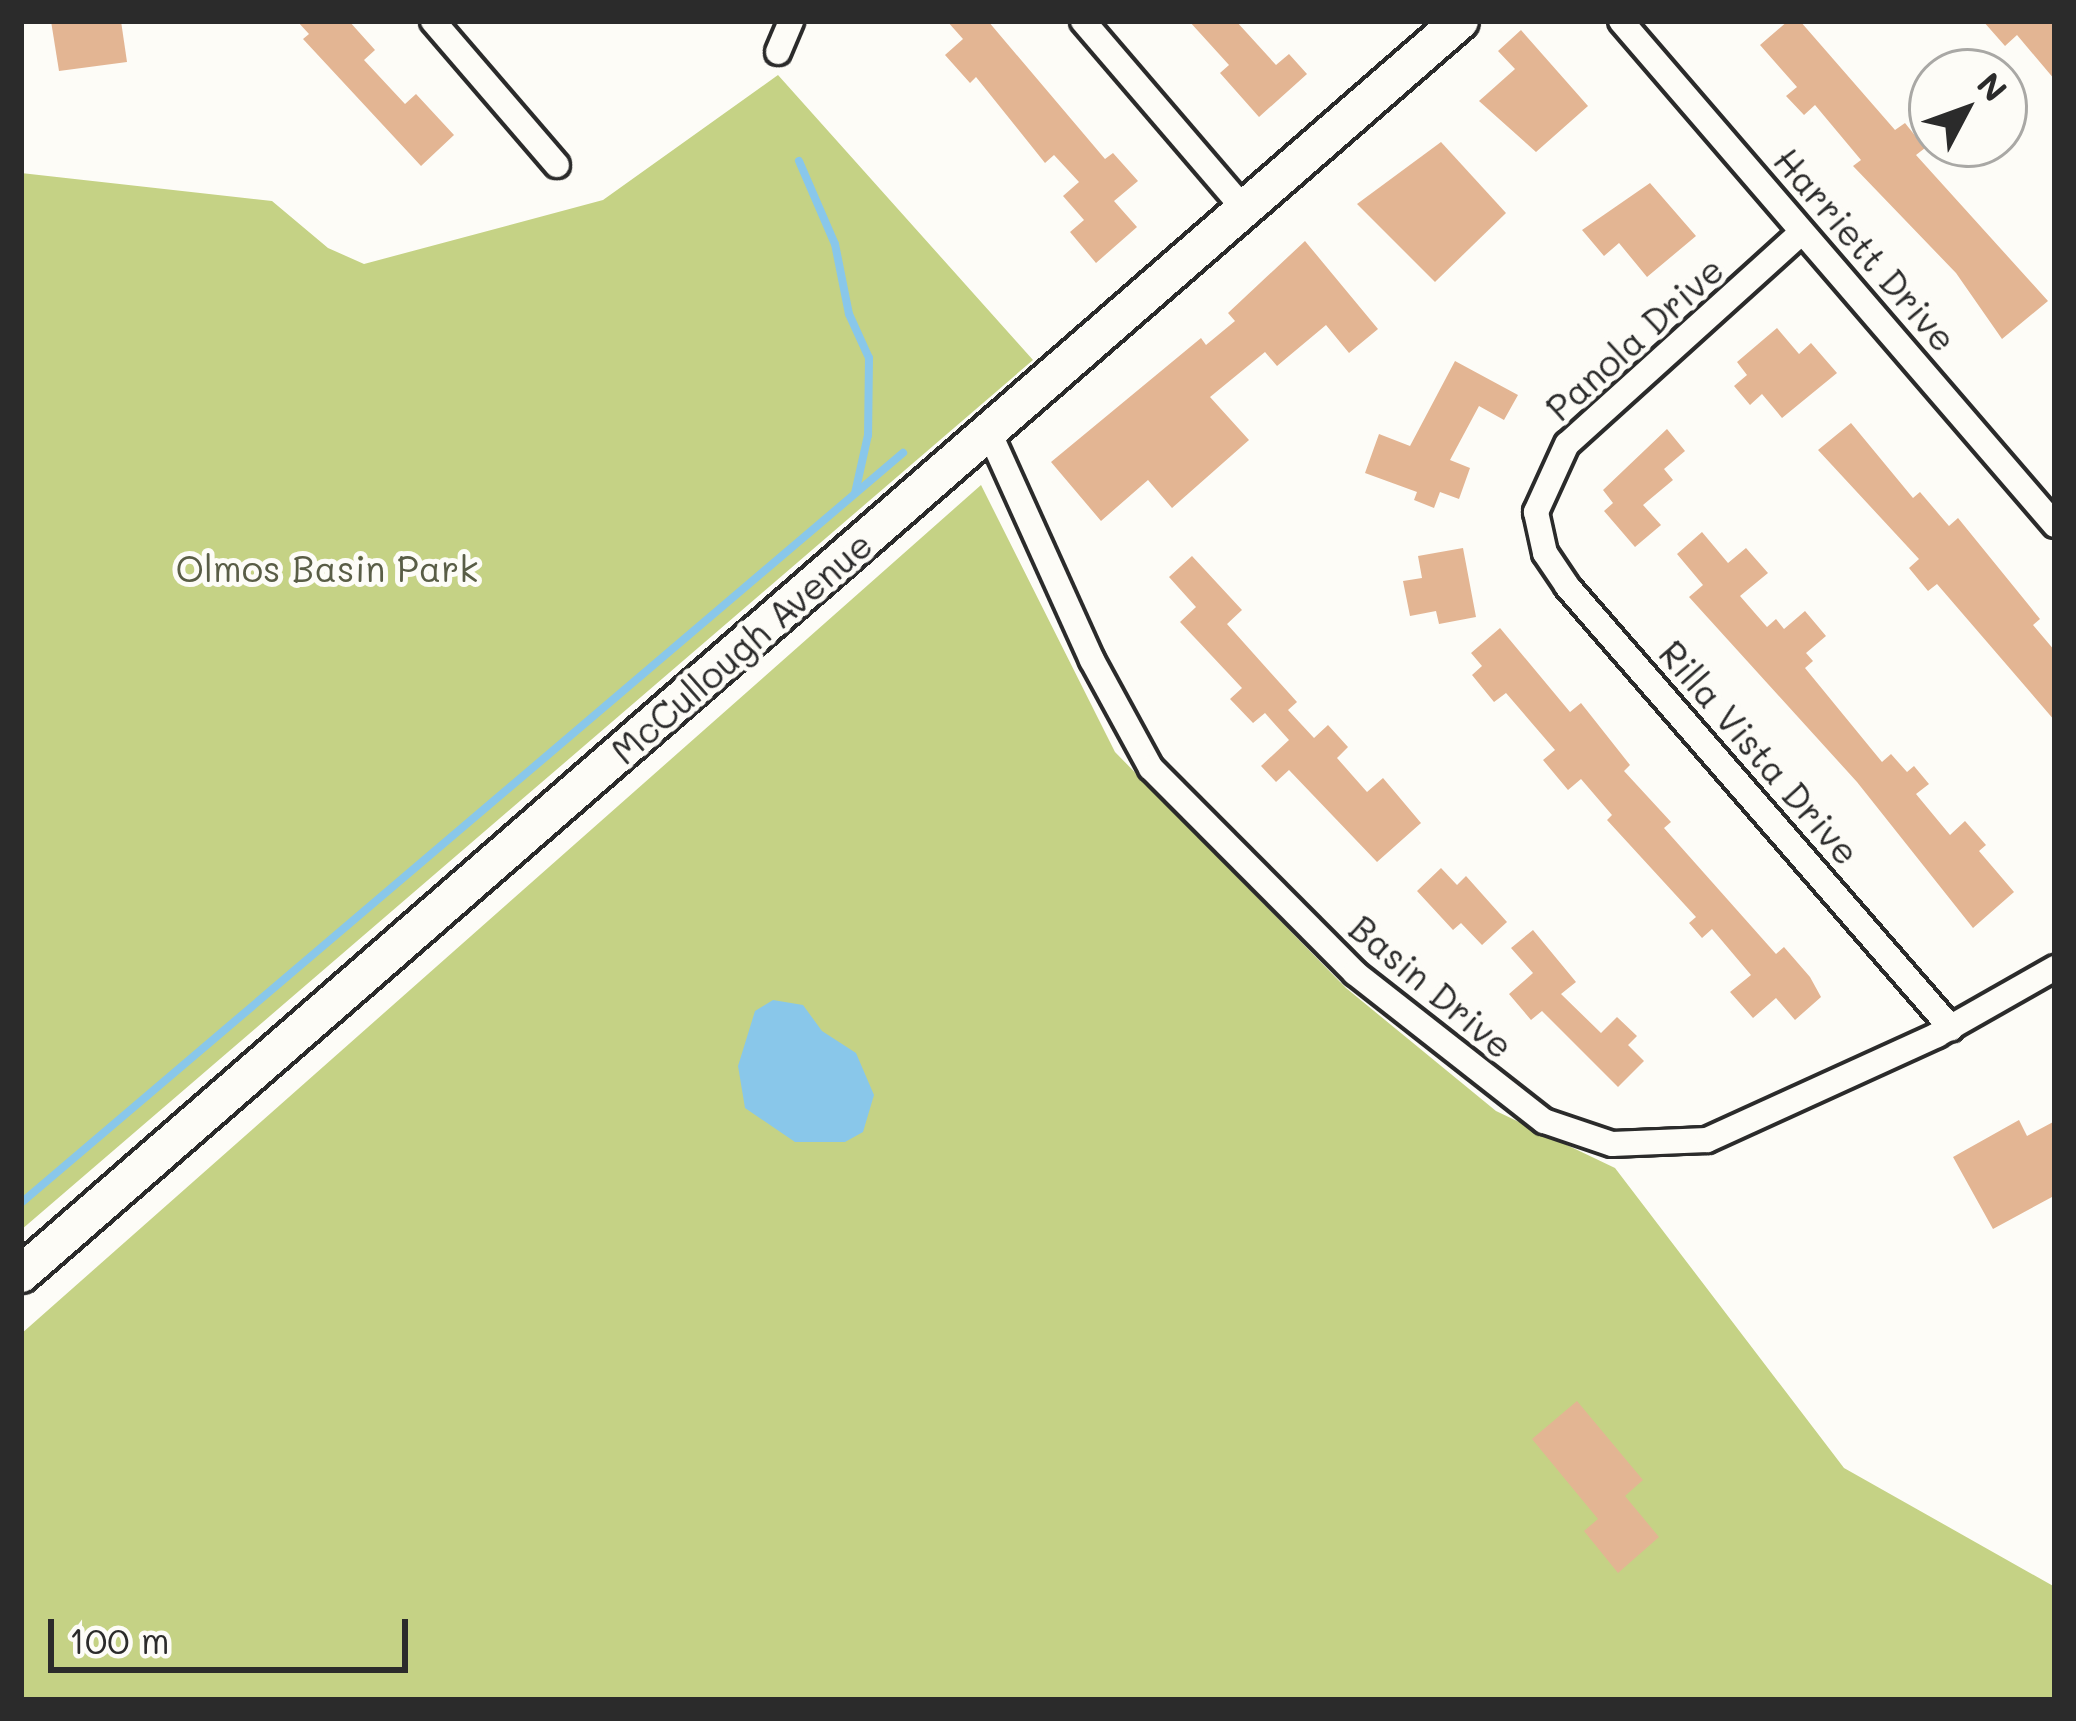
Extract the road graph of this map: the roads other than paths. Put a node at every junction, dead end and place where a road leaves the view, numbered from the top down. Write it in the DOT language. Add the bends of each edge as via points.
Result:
graph roads {
  1 [pos="433,21"];
  2 [pos="791,21"];
  3 [pos="1083,21"];
  4 [pos="1460,21"];
  5 [pos="1621,21"];
  6 [pos="778,52"];
  7 [pos="557,165"];
  8 [pos="1244,209"];
  9 [pos="1802,232"];
  10 [pos="988,432"];
  11 [pos="1536,512"];
  12 [pos="2055,524"];
  13 [pos="2055,968"];
  14 [pos="1951,1028"];
  15 [pos="21,1274"];
  1 -- 7 [label="street"];
  2 -- 6 [label="street"];
  3 -- 8 [label="street"];
  4 -- 8 [label="main road, McCullough Avenue"];
  5 -- 9 [label="street, Harriett Drive"];
  8 -- 10 [label="main road, McCullough Avenue"];
  9 -- 11 [label="street, Panola Drive" via="1567,444"];
  9 -- 12 [label="street, Harriett Drive"];
  10 -- 14 [label="street, Basin Drive" via="1151,768 1355,973 1523,1109 1612,1144 1707,1140"];
  10 -- 15 [label="main road, McCullough Avenue"];
  11 -- 14 [label="street, Rilla Vista Drive" via="1545,553 1568,586"];
  13 -- 14 [label="street, Basin Drive"];
}
